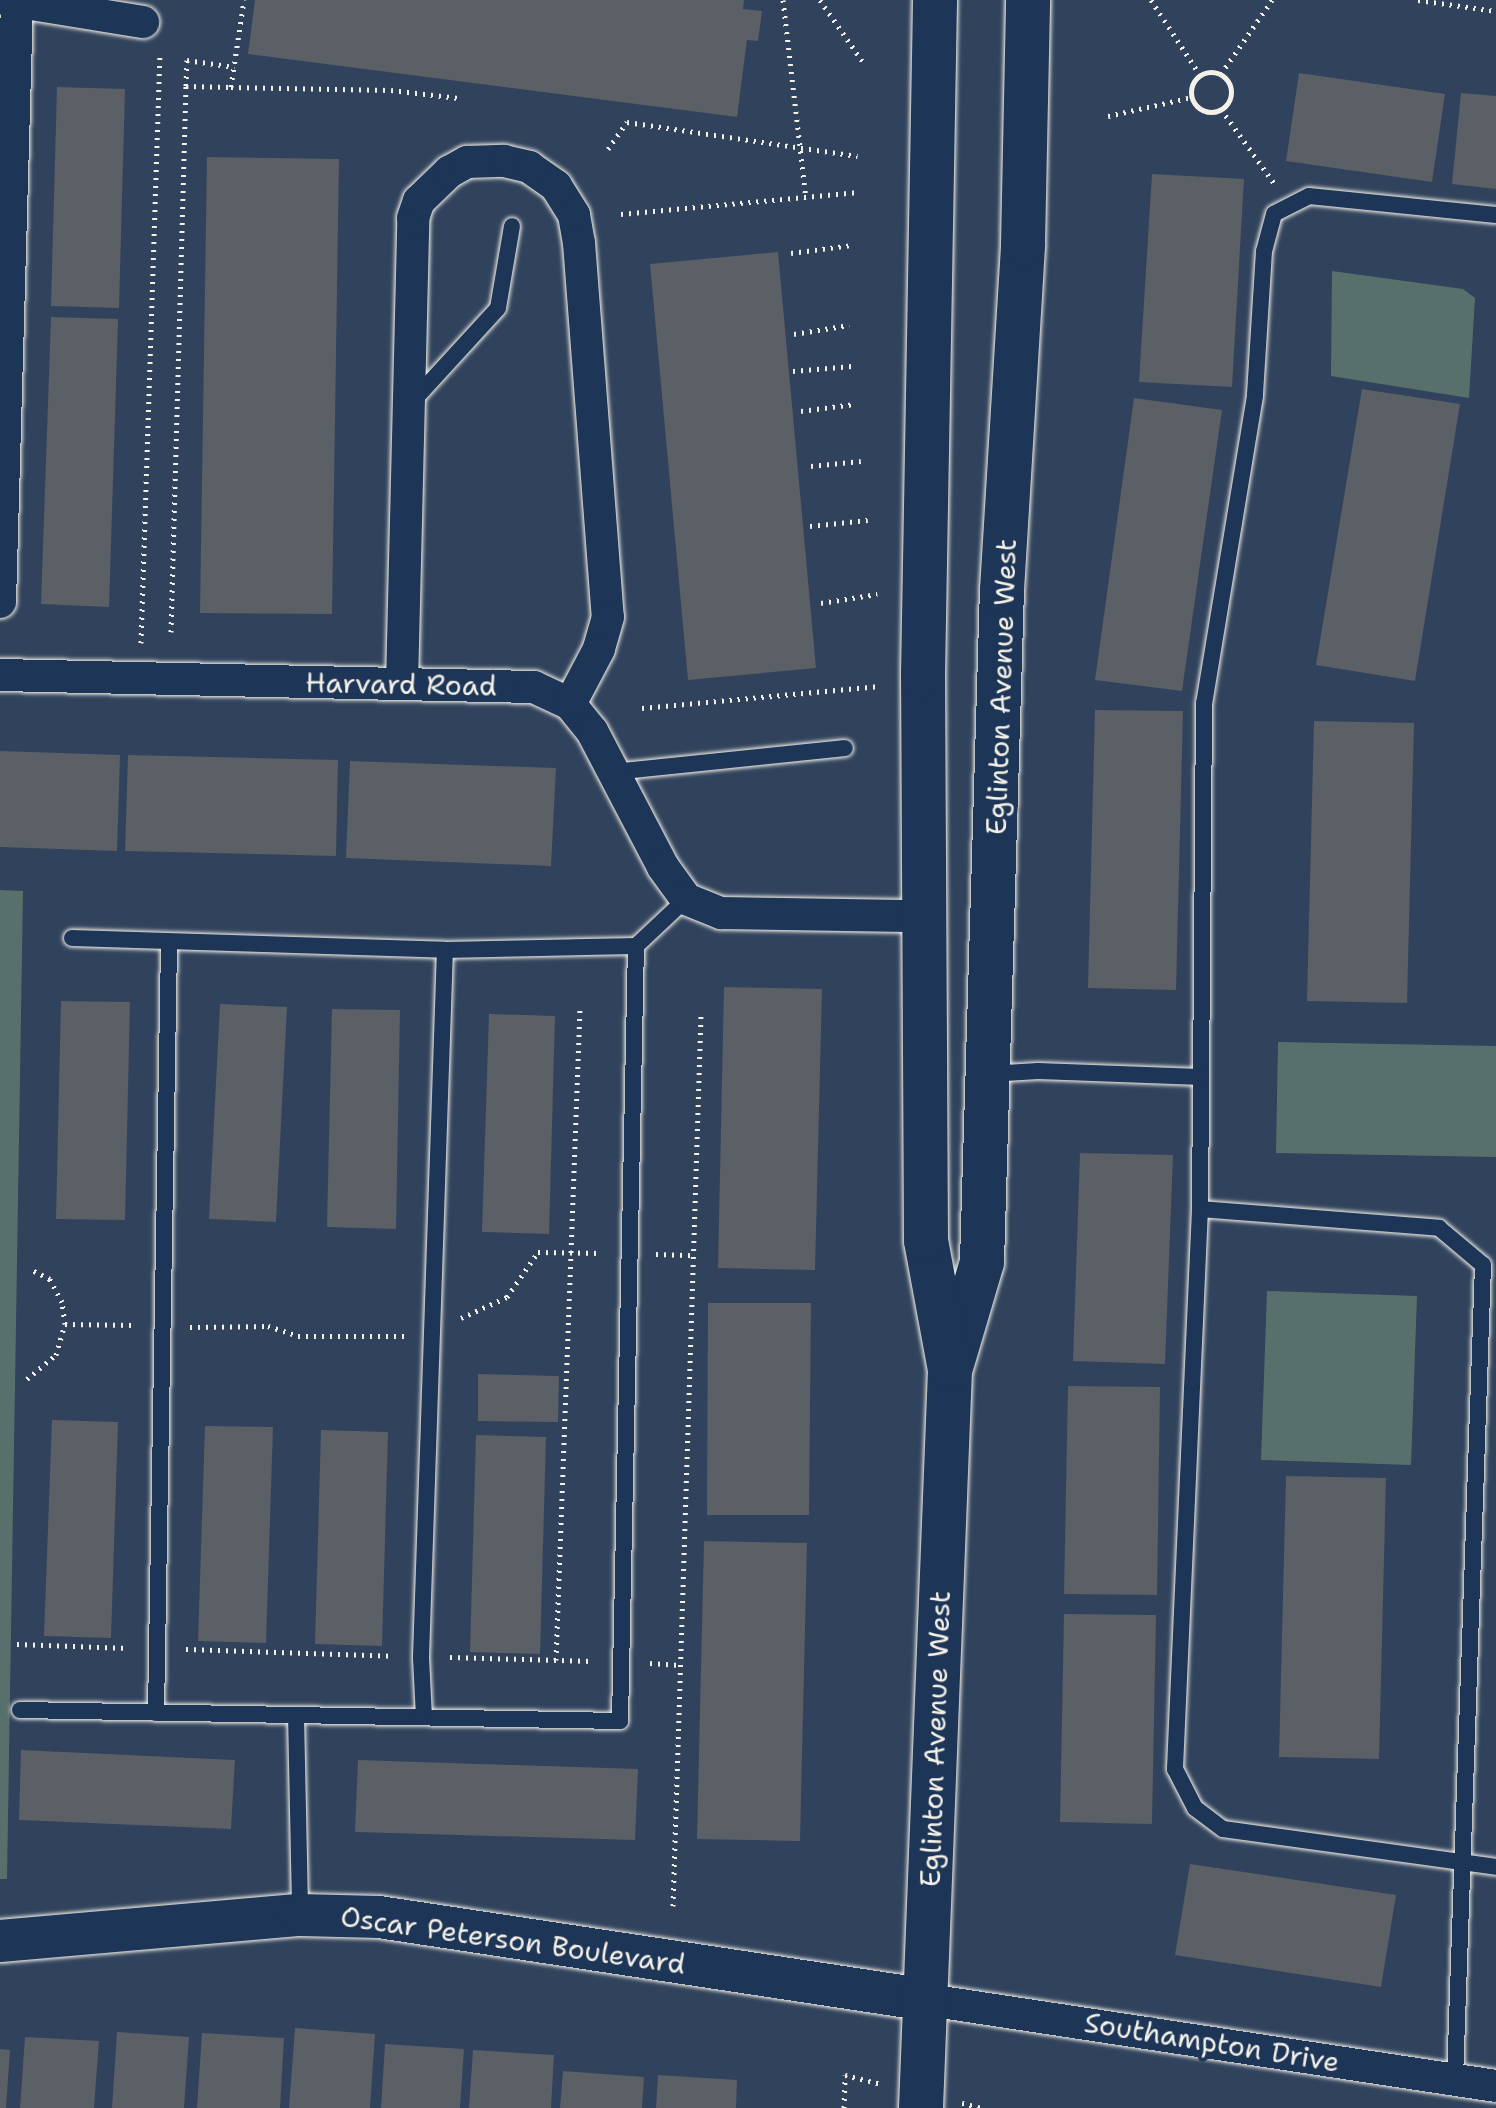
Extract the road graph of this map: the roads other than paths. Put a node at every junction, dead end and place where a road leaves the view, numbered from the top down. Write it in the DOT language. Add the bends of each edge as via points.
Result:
graph roads {
  1 [pos="935,0"];
  2 [pos="1028,0"];
  3 [pos="12,1"];
  4 [pos="152,35"];
  5 [pos="1496,215"];
  6 [pos="512,226"];
  7 [pos="405,409"];
  8 [pos="0,602"];
  9 [pos="0,675"];
  10 [pos="402,684"];
  11 [pos="570,704"];
  12 [pos="845,748"];
  13 [pos="614,772"];
  14 [pos="686,899"];
  15 [pos="922,916"];
  16 [pos="72,938"];
  17 [pos="169,943"];
  18 [pos="636,946"];
  19 [pos="445,950"];
  20 [pos="987,1074"];
  21 [pos="1201,1077"];
  22 [pos="1200,1209"];
  23 [pos="950,1370"];
  24 [pos="20,1710"];
  25 [pos="156,1713"];
  26 [pos="296,1715"];
  27 [pos="424,1717"];
  28 [pos="1462,1862"];
  29 [pos="1496,1867"];
  30 [pos="300,1915"];
  31 [pos="0,1941"];
  32 [pos="928,2000"];
  33 [pos="1455,2080"];
  34 [pos="1496,2086"];
  35 [pos="921,2108"];
  1 -- 15 [label="main road, Eglinton Avenue West"];
  2 -- 20 [label="main road, Eglinton Avenue West" via="1023,244 1002,590"];
  3 -- 4 [label="street"];
  3 -- 8 [label="street"];
  5 -- 21 [label="lane" via="1309,196 1274,214 1264,251 1255,396 1204,703"];
  6 -- 7 [label="lane" via="498,308"];
  7 -- 10 [label="street"];
  7 -- 11 [label="street" via="410,236 419,201 431,186 467,162 504,161 543,174 567,201 579,243 608,617 599,649"];
  9 -- 10 [label="street, Harvard Road"];
  10 -- 11 [label="street, Harvard Road" via="534,687"];
  11 -- 13 [label="street, Harvard Road"];
  12 -- 13 [label="lane"];
  13 -- 14 [label="street, Harvard Road" via="663,867"];
  14 -- 15 [label="street" via="721,913"];
  14 -- 18 [label="lane"];
  15 -- 23 [label="main road, Eglinton Avenue West" via="926,1241"];
  16 -- 17 [label="lane"];
  17 -- 19 [label="lane"];
  17 -- 25 [label="lane"];
  18 -- 19 [label="lane"];
  18 -- 27 [label="lane" via="620,1721"];
  19 -- 27 [label="lane" via="421,1657"];
  20 -- 21 [label="lane"];
  20 -- 23 [label="main road, Eglinton Avenue West" via="982,1262"];
  21 -- 22 [label="lane"];
  22 -- 28 [label="lane" via="1175,1769 1195,1808 1223,1829"];
  22 -- 28 [label="lane" via="1439,1228 1483,1265"];
  23 -- 32 [label="main road, Eglinton Avenue West"];
  24 -- 25 [label="lane"];
  25 -- 26 [label="lane"];
  26 -- 27 [label="lane"];
  26 -- 30 [label="lane"];
  28 -- 29 [label="lane"];
  28 -- 33 [label="lane"];
  30 -- 31 [label="street, Oscar Peterson Boulevard"];
  30 -- 32 [label="street, Oscar Peterson Boulevard" via="379,1917"];
  32 -- 33 [label="street, Southampton Drive"];
  32 -- 35 [label="main road, Eglinton Avenue West"];
  33 -- 34 [label="street, Southampton Drive"];
}
